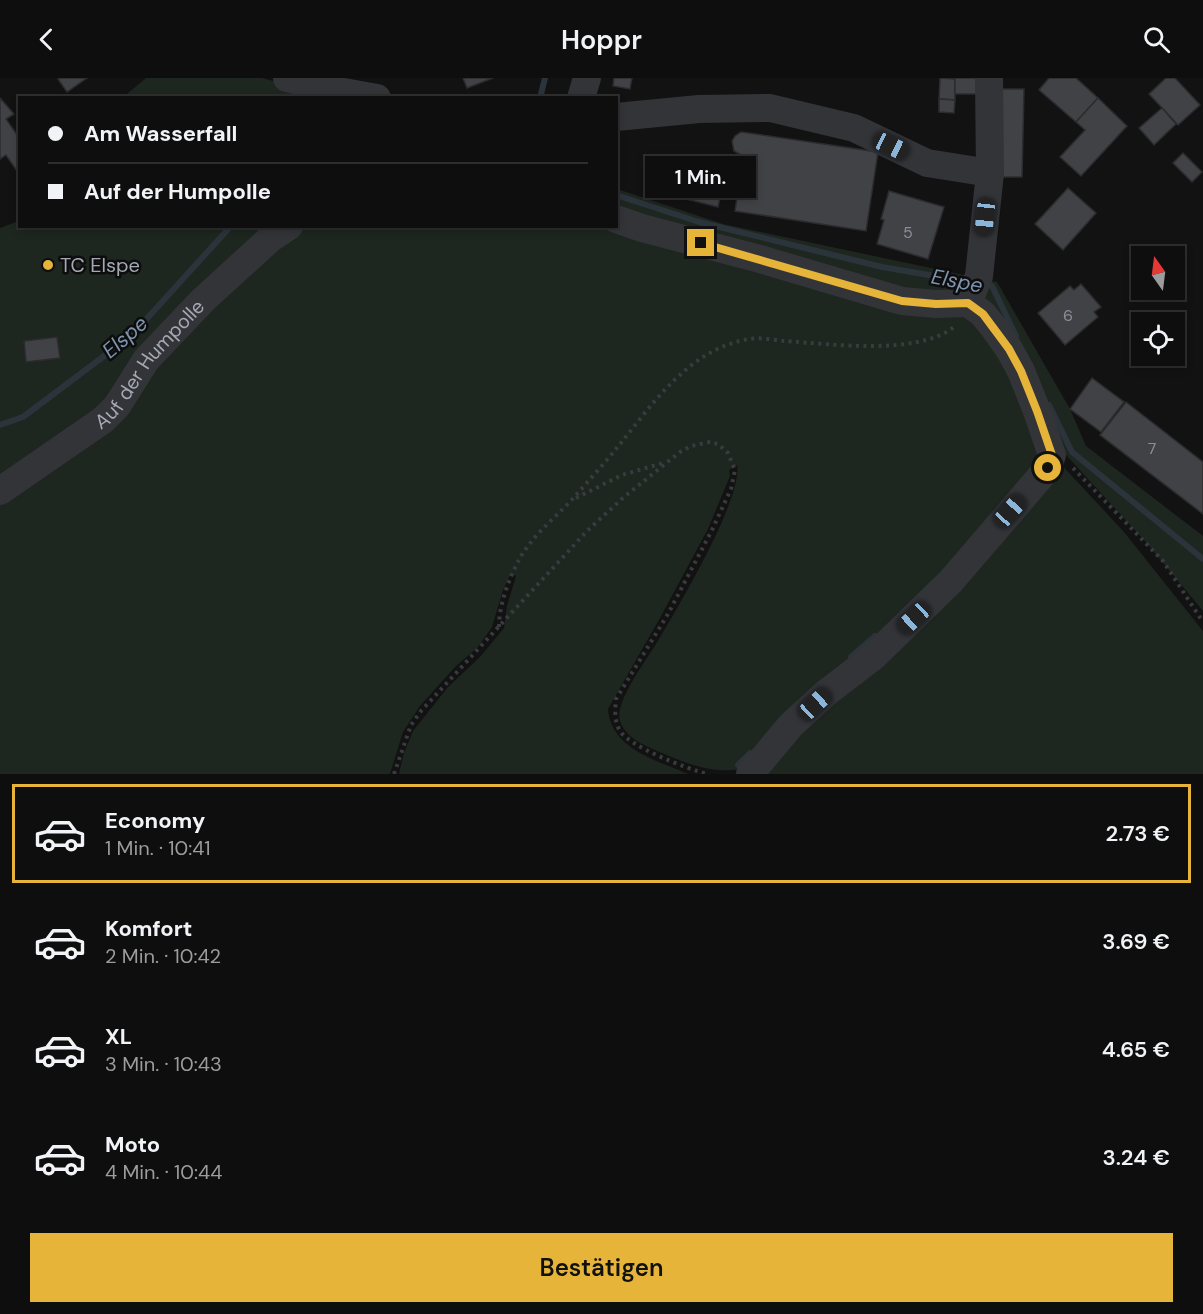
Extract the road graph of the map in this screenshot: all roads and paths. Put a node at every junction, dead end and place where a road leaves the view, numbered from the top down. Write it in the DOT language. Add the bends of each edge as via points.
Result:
graph roads {
  1 [pos="287,78"];
  2 [pos="587,78"];
  3 [pos="989,78"];
  4 [pos="364,96"];
  5 [pos="582,96"];
  6 [pos="618,117"];
  7 [pos="990,173"];
  8 [pos="618,220"];
  9 [pos="286,228"];
  10 [pos="973,290"];
  11 [pos="1052,455"];
  12 [pos="666,462"];
  13 [pos="0,491"];
  14 [pos="572,499"];
  15 [pos="1203,622"];
  16 [pos="499,628"];
  17 [pos="394,774"];
  18 [pos="707,774"];
  19 [pos="750,774"];
  1 -- 4 [label="street"];
  2 -- 5 [label="street"];
  3 -- 7 [label="street"];
  6 -- 7 [label="street" via="699,109 770,108 855,128 927,163"];
  7 -- 10 [label="street"];
  8 -- 10 [label="street" via="902,301 936,304"];
  9 -- 13 [label="street, Auf der Humpolle" via="195,308 146,360 117,406 103,420"];
  10 -- 11 [label="street" via="983,314 1009,349"];
  10 -- 14 [label="path" via="956,326 932,340 860,345 750,338 709,352 658,396"];
  11 -- 15 [label="path" via="1078,472 1163,561"];
  11 -- 19 [label="street" via="1048,468 951,581 873,657 791,725"];
  12 -- 14 [label="path" via="622,475"];
  12 -- 16 [label="path" via="586,531"];
  12 -- 18 [label="path" via="691,446 710,442 728,453 734,479 712,531 668,614 616,699 615,719 619,730 637,745"];
  14 -- 16 [label="path" via="521,557 506,590"];
  16 -- 17 [label="path" via="411,724"];
}
